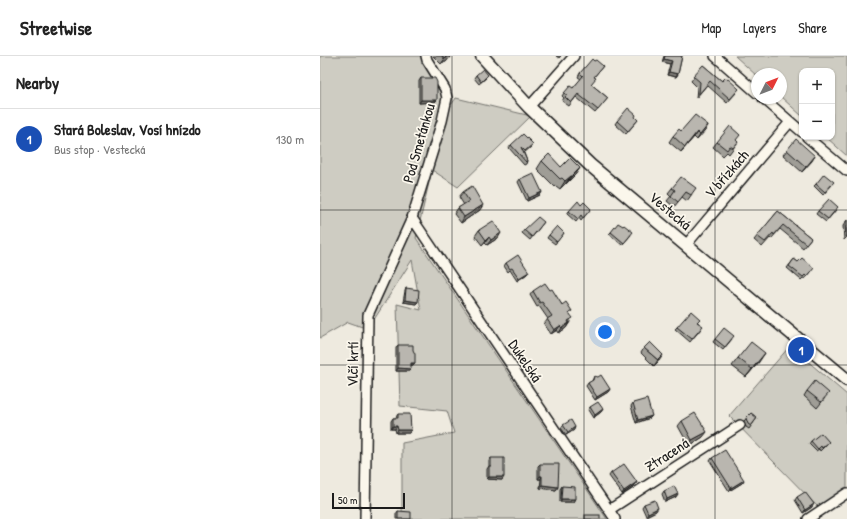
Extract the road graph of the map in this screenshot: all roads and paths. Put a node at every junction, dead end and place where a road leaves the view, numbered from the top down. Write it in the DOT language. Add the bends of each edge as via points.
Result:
graph roads {
  1 [pos="426,56"];
  2 [pos="482,56"];
  3 [pos="574,56"];
  4 [pos="716,56"];
  5 [pos="751,88"];
  6 [pos="770,104"];
  7 [pos="528,108"];
  8 [pos="790,122"];
  9 [pos="799,130"];
  10 [pos="811,140"];
  11 [pos="847,171"];
  12 [pos="412,218"];
  13 [pos="686,245"];
  14 [pos="847,379"];
  15 [pos="740,425"];
  16 [pos="847,493"];
  17 [pos="608,510"];
  18 [pos="365,519"];
  19 [pos="615,519"];
  20 [pos="808,519"];
  1 -- 12 [label="street, Pod Smetánkou" via="444,89 446,98 442,121"];
  2 -- 7 [label="street, Vestecká"];
  3 -- 7 [label="street"];
  4 -- 5 [label="street"];
  6 -- 8 [label="street"];
  7 -- 13 [label="street, Vestecká" via="590,166"];
  8 -- 9 [label="street"];
  8 -- 13 [label="street, V břízkách"];
  10 -- 11 [label="street"];
  12 -- 17 [label="street, Dukelská"];
  12 -- 18 [label="street, Vlčí krtí" via="368,315"];
  13 -- 14 [label="street, Vestecká"];
  15 -- 17 [label="street, Ztracená"];
  16 -- 20 [label="street"];
  17 -- 19 [label="street, Dukelská"];
}
